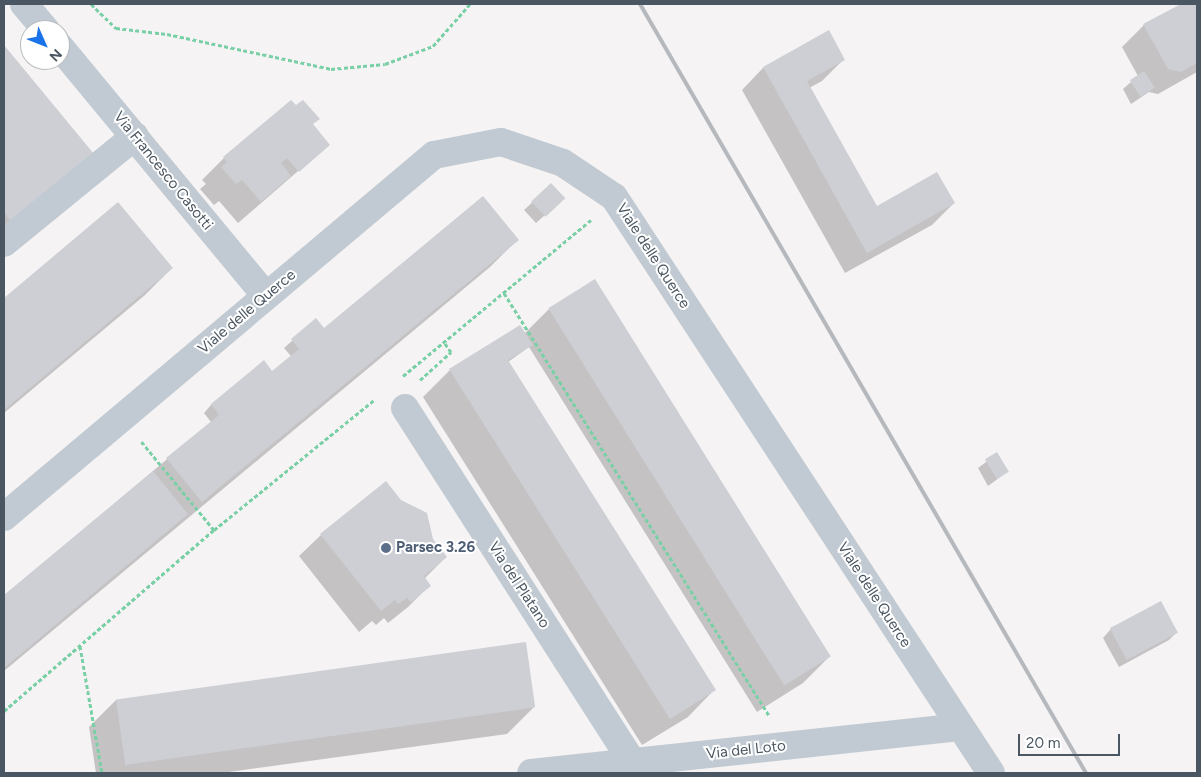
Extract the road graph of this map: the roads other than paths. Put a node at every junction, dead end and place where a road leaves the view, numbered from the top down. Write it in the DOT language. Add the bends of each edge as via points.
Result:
graph roads {
  1 [pos="24,4"];
  2 [pos="38,20"];
  3 [pos="70,58"];
  4 [pos="135,136"];
  5 [pos="4,243"];
  6 [pos="266,296"];
  7 [pos="405,408"];
  8 [pos="4,517"];
  9 [pos="960,727"];
  10 [pos="632,762"];
  11 [pos="531,773"];
  12 [pos="990,773"];
  1 -- 2 [label="street"];
  3 -- 4 [label="street, Via Francesco Casotti"];
  4 -- 5 [label="street"];
  4 -- 6 [label="street, Via Francesco Casotti"];
  6 -- 8 [label="street, Viale delle Querce"];
  6 -- 9 [label="street, Viale delle Querce" via="434,155 501,142 563,163 614,197"];
  7 -- 10 [label="street, Via del Platano"];
  9 -- 10 [label="street, Via del Loto"];
  9 -- 12 [label="street, Viale delle Querce"];
  10 -- 11 [label="street, Via del Loto"];
}
